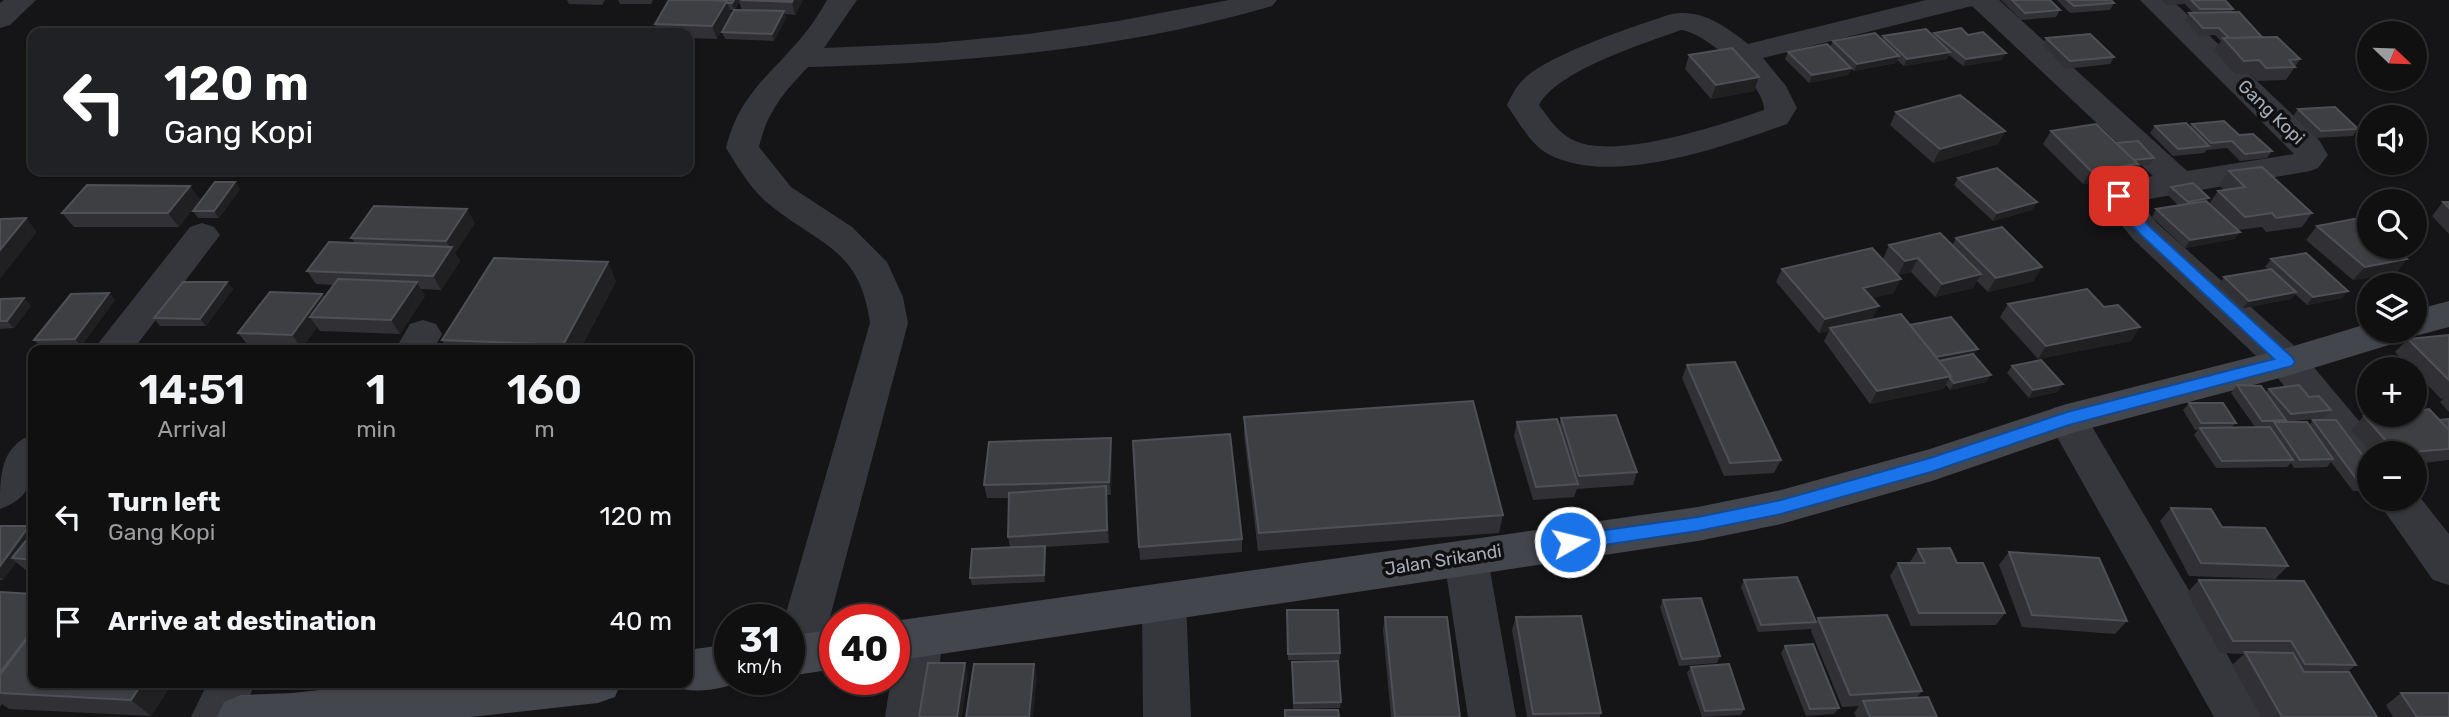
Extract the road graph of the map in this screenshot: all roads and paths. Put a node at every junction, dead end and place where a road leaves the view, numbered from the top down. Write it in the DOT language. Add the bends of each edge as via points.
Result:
graph roads {
  1 [pos="21,0"];
  2 [pos="842,0"];
  3 [pos="1262,0"];
  4 [pos="1961,0"];
  5 [pos="1982,0"];
  6 [pos="2155,0"];
  7 [pos="0,19"];
  8 [pos="1740,54"];
  9 [pos="799,58"];
  10 [pos="2178,181"];
  11 [pos="202,235"];
  12 [pos="2449,314"];
  13 [pos="2427,320"];
  14 [pos="2357,341"];
  15 [pos="116,345"];
  16 [pos="2287,362"];
  17 [pos="2067,419"];
  18 [pos="2357,447"];
  19 [pos="28,456"];
  20 [pos="0,492"];
  21 [pos="2406,511"];
  22 [pos="1466,559"];
  23 [pos="2449,567"];
  24 [pos="1164,603"];
  25 [pos="910,639"];
  26 [pos="807,654"];
  27 [pos="714,667"];
  28 [pos="693,670"];
  29 [pos="230,688"];
  30 [pos="542,688"];
  31 [pos="908,695"];
  32 [pos="215,717"];
  33 [pos="241,717"];
  34 [pos="909,717"];
  35 [pos="1167,717"];
  36 [pos="1492,717"];
  37 [pos="2240,717"];
  1 -- 7 [label="street"];
  2 -- 9 [label="street"];
  3 -- 9 [label="street" via="1116,32 1051,41"];
  4 -- 8 [label="street"];
  5 -- 10 [label="street"];
  6 -- 10 [label="street, Gang Kopi" via="2311,155 2298,164"];
  8 -- 8 [label="street" via="1779,97 1781,108 1776,117 1691,143 1610,157 1578,155 1559,147 1523,105 1533,87 1547,76 1614,44 1678,21 1705,27"];
  9 -- 26 [label="street" via="769,87 747,123 742,148 779,195 840,235 874,271 889,323"];
  10 -- 16 [label="street, Gang Kopi" via="2122,192 2120,202 2145,231"];
  11 -- 15 [label="street"];
  12 -- 13 [label="street"];
  14 -- 16 [label="street, Jalan Srikandi"];
  16 -- 17 [label="street, Jalan Srikandi"];
  16 -- 18 [label="street"];
  17 -- 22 [label="street, Jalan Srikandi" via="1931,465 1781,507"];
  17 -- 37 [label="street"];
  19 -- 20 [label="street"];
  21 -- 23 [label="street"];
  22 -- 24 [label="street, Jalan Srikandi"];
  22 -- 36 [label="street"];
  24 -- 25 [label="street, Jalan Srikandi"];
  24 -- 35 [label="street"];
  27 -- 28 [label="street"];
  29 -- 32 [label="street"];
  30 -- 33 [label="street"];
  31 -- 34 [label="street"];
}
